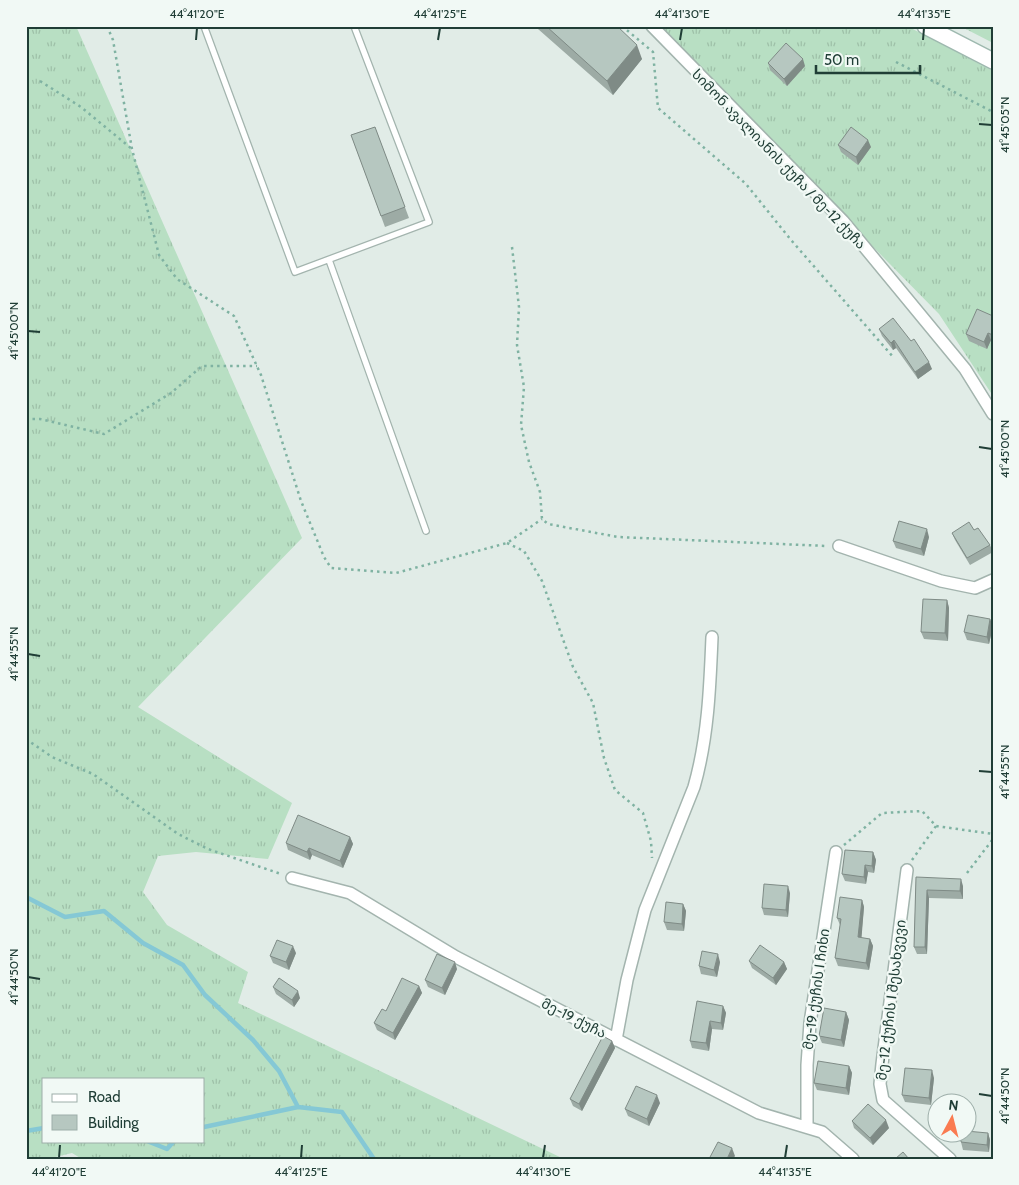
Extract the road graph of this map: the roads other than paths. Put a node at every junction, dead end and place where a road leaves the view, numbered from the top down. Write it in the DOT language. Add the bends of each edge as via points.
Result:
graph roads {
  1 [pos="204,26"];
  2 [pos="354,26"];
  3 [pos="652,26"];
  4 [pos="925,26"];
  5 [pos="993,61"];
  6 [pos="330,260"];
  7 [pos="993,414"];
  8 [pos="426,531"];
  9 [pos="839,546"];
  10 [pos="993,580"];
  11 [pos="712,637"];
  12 [pos="836,852"];
  13 [pos="907,870"];
  14 [pos="292,878"];
  15 [pos="616,1040"];
  16 [pos="807,1127"];
  17 [pos="853,1159"];
  18 [pos="950,1159"];
  1 -- 6 [label="lane" via="295,272"];
  2 -- 6 [label="lane" via="429,222"];
  3 -- 7 [label="street, სიმონ ავალიანის ქუჩა / მე-12 ქუჩა" via="843,221 965,369"];
  4 -- 5 [label="main road"];
  6 -- 8 [label="lane"];
  9 -- 10 [label="street" via="941,581 974,588"];
  11 -- 15 [label="street" via="709,701 700,767 645,910"];
  12 -- 16 [label="street, მე-19 ქუჩის I ჩიხი" via="810,1024 806,1065"];
  13 -- 18 [label="street, მე-12 ქუჩის I შესახვევი" via="880,1084 883,1100"];
  14 -- 15 [label="street, მე-19 ქუჩა" via="350,893 456,957"];
  15 -- 16 [label="street, მე-19 ქუჩა" via="759,1113"];
  16 -- 17 [label="street, მე-19 ქუჩა" via="822,1132"];
}
